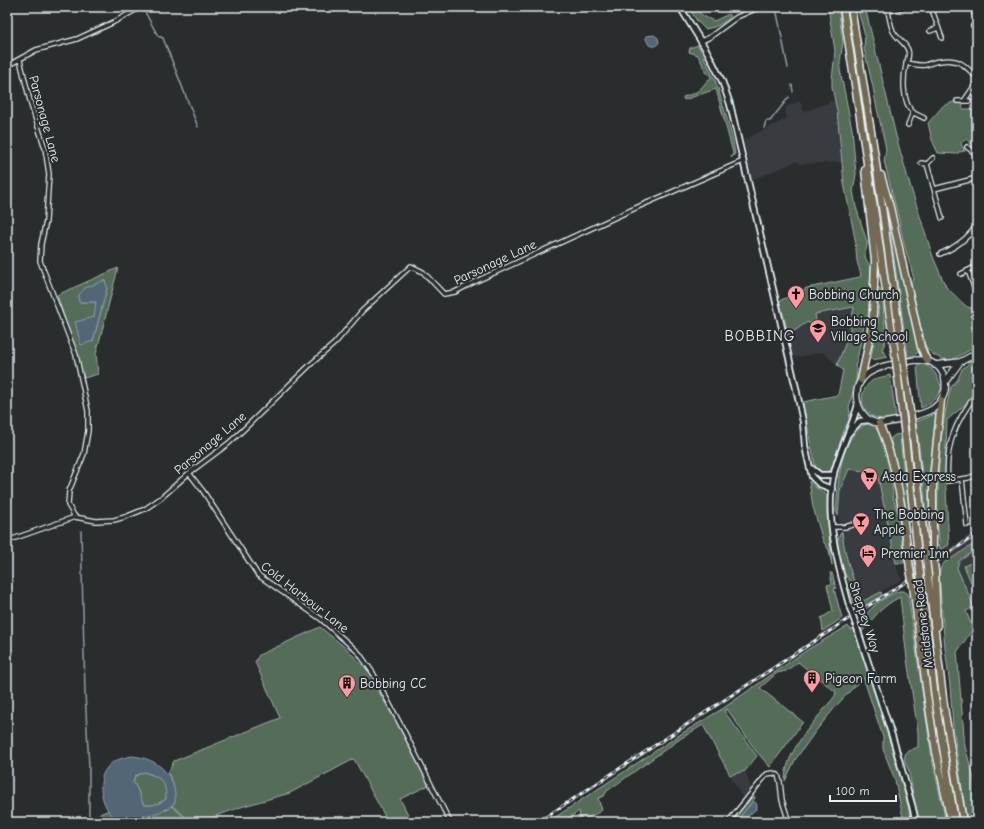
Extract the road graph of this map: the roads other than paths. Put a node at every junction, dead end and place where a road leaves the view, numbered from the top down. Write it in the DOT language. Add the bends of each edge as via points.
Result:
graph roads {
  1 [pos="141,7"];
  2 [pos="680,7"];
  3 [pos="760,7"];
  4 [pos="843,7"];
  5 [pos="851,7"];
  6 [pos="905,7"];
  7 [pos="931,7"];
  8 [pos="888,9"];
  9 [pos="974,14"];
  10 [pos="977,20"];
  11 [pos="977,24"];
  12 [pos="973,26"];
  13 [pos="938,28"];
  14 [pos="930,31"];
  15 [pos="942,38"];
  16 [pos="702,41"];
  17 [pos="20,60"];
  18 [pos="906,63"];
  19 [pos="7,66"];
  20 [pos="977,78"];
  21 [pos="977,82"];
  22 [pos="957,101"];
  23 [pos="964,101"];
  24 [pos="969,102"];
  25 [pos="913,112"];
  26 [pos="924,118"];
  27 [pos="908,125"];
  28 [pos="967,147"];
  29 [pos="976,152"];
  30 [pos="866,154"];
  31 [pos="875,156"];
  32 [pos="934,158"];
  33 [pos="977,159"];
  34 [pos="743,161"];
  35 [pos="921,163"];
  36 [pos="927,164"];
  37 [pos="977,178"];
  38 [pos="934,189"];
  39 [pos="942,218"];
  40 [pos="977,225"];
  41 [pos="971,233"];
  42 [pos="977,238"];
  43 [pos="940,254"];
  44 [pos="977,266"];
  45 [pos="968,271"];
  46 [pos="961,274"];
  47 [pos="977,290"];
  48 [pos="977,353"];
  49 [pos="928,361"];
  50 [pos="960,362"];
  51 [pos="935,365"];
  52 [pos="860,380"];
  53 [pos="946,381"];
  54 [pos="977,393"];
  55 [pos="941,401"];
  56 [pos="858,404"];
  57 [pos="869,420"];
  58 [pos="879,423"];
  59 [pos="846,438"];
  60 [pos="810,468"];
  61 [pos="189,473"];
  62 [pos="834,475"];
  63 [pos="977,475"];
  64 [pos="962,479"];
  65 [pos="832,490"];
  66 [pos="76,517"];
  67 [pos="859,523"];
  68 [pos="967,525"];
  69 [pos="833,527"];
  70 [pos="7,541"];
  71 [pos="935,640"];
  72 [pos="450,822"];
  73 [pos="728,822"];
  74 [pos="789,822"];
  75 [pos="916,822"];
  76 [pos="951,822"];
  77 [pos="955,822"];
  78 [pos="964,822"];
  1 -- 17 [label="street" via="77,39 36,50"];
  2 -- 16 [label="street"];
  3 -- 16 [label="street" via="737,17"];
  4 -- 30 [label="highway"];
  5 -- 31 [label="highway"];
  6 -- 8 [label="street"];
  7 -- 13 [label="street"];
  8 -- 18 [label="street" via="892,30 909,52"];
  9 -- 10 [label="street"];
  11 -- 12 [label="street"];
  13 -- 14 [label="street"];
  13 -- 15 [label="street"];
  16 -- 34 [label="street" via="722,81 730,104"];
  17 -- 19 [label="street"];
  17 -- 66 [label="street, Parsonage Lane" via="45,148 49,174 40,261 76,354 88,411 84,454 69,491 68,505"];
  18 -- 20 [label="street" via="924,65 955,60 968,68"];
  18 -- 25 [label="street" via="904,88"];
  21 -- 23 [label="street"];
  22 -- 23 [label="street"];
  23 -- 24 [label="street"];
  25 -- 26 [label="street"];
  25 -- 27 [label="street"];
  28 -- 29 [label="street"];
  29 -- 33 [label="street"];
  30 -- 52 [label="highway" via="864,173 875,261 870,336"];
  30 -- 77 [label="highway, Maidstone Road, bridge" via="895,353 935,698"];
  31 -- 49 [label="highway" via="890,207 920,347"];
  31 -- 71 [label="highway, Maidstone Road, bridge" via="912,426"];
  32 -- 36 [label="street"];
  34 -- 60 [label="street" via="798,395"];
  34 -- 61 [label="street, Parsonage Lane" via="455,292 444,294 422,272 411,266 362,311 335,343 243,430"];
  35 -- 36 [label="street"];
  36 -- 38 [label="street"];
  37 -- 38 [label="street"];
  38 -- 39 [label="street"];
  40 -- 41 [label="street"];
  41 -- 42 [label="street"];
  41 -- 43 [label="street" via="956,247"];
  44 -- 45 [label="street"];
  45 -- 46 [label="street"];
  45 -- 47 [label="street"];
  48 -- 50 [label="main road"];
  49 -- 51 [label="main road"];
  49 -- 52 [label="main road" via="915,360 884,367"];
  50 -- 51 [label="main road"];
  50 -- 53 [label="main road"];
  51 -- 53 [label="main road"];
  52 -- 56 [label="main road" via="856,392"];
  53 -- 55 [label="main road" via="946,391"];
  54 -- 64 [label="street" via="962,414 949,447 948,481"];
  55 -- 58 [label="main road" via="927,411"];
  55 -- 71 [label="highway, bridge" via="933,479 933,554 937,627"];
  56 -- 57 [label="main road" via="862,414"];
  56 -- 59 [label="street, Sheppey Way"];
  57 -- 58 [label="main road"];
  57 -- 59 [label="street, Sheppey Way" via="860,421"];
  58 -- 76 [label="highway, bridge" via="892,461 905,533 936,752"];
  59 -- 62 [label="street, Sheppey Way"];
  60 -- 62 [label="street" via="820,475"];
  60 -- 65 [label="street" via="818,484"];
  61 -- 66 [label="street, Parsonage Lane" via="161,498 145,509 125,517 96,521"];
  61 -- 72 [label="street, Cold Harbour Lane" via="258,575 321,619 359,653 406,733"];
  62 -- 65 [label="street, Sheppey Way"];
  63 -- 64 [label="street"];
  64 -- 68 [label="street"];
  65 -- 69 [label="street, Sheppey Way"];
  66 -- 70 [label="street"];
  67 -- 69 [label="street"];
  69 -- 75 [label="street, Sheppey Way, bridge" via="840,573"];
  71 -- 78 [label="highway, Maidstone Road"];
  73 -- 74 [label="street" via="767,774 773,773 778,776 780,782"];
}
